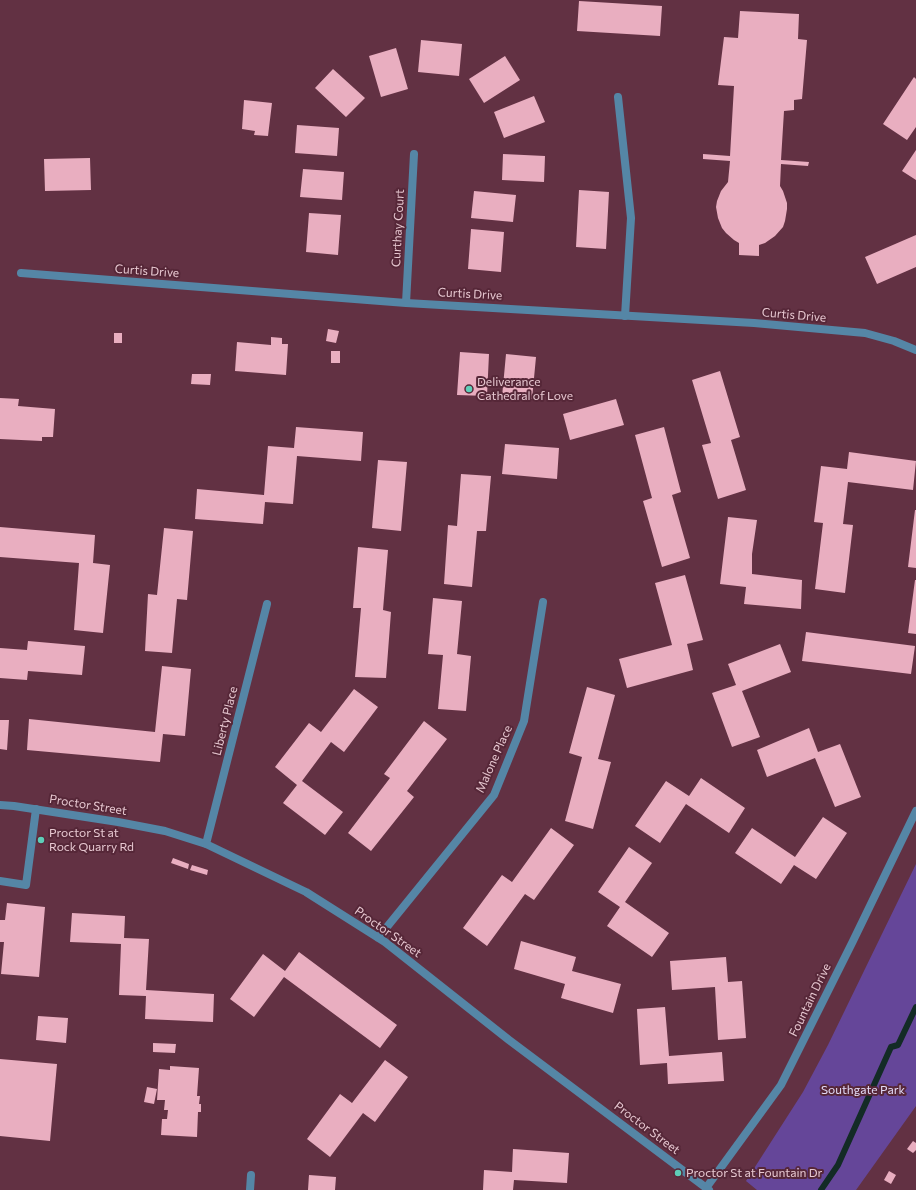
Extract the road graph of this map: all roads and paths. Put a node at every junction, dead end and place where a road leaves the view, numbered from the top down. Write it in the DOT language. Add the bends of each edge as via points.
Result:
graph roads {
  1 [pos="618,97"];
  2 [pos="414,154"];
  3 [pos="21,273"];
  4 [pos="406,303"];
  5 [pos="625,316"];
  6 [pos="916,350"];
  7 [pos="543,602"];
  8 [pos="267,604"];
  9 [pos="0,805"];
  10 [pos="36,809"];
  11 [pos="916,811"];
  12 [pos="206,844"];
  13 [pos="0,881"];
  14 [pos="378,938"];
  15 [pos="250,1175"];
  16 [pos="708,1189"];
  17 [pos="250,1190"];
  1 -- 5 [label="street" via="631,218"];
  2 -- 4 [label="street, Curthay Court"];
  3 -- 4 [label="street, Curtis Drive"];
  4 -- 5 [label="street, Curtis Drive"];
  5 -- 6 [label="street, Curtis Drive" via="754,323 865,333"];
  7 -- 14 [label="street, Malone Place" via="524,721 494,795"];
  8 -- 12 [label="street, Liberty Place"];
  9 -- 10 [label="street, Proctor Street"];
  10 -- 12 [label="street, Proctor Street" via="165,831"];
  10 -- 13 [label="street" via="26,885"];
  11 -- 16 [label="street, Fountain Drive" via="781,1085"];
  12 -- 14 [label="street, Proctor Street" via="306,892"];
  14 -- 16 [label="street, Proctor Street"];
  15 -- 17 [label="street"];
}
